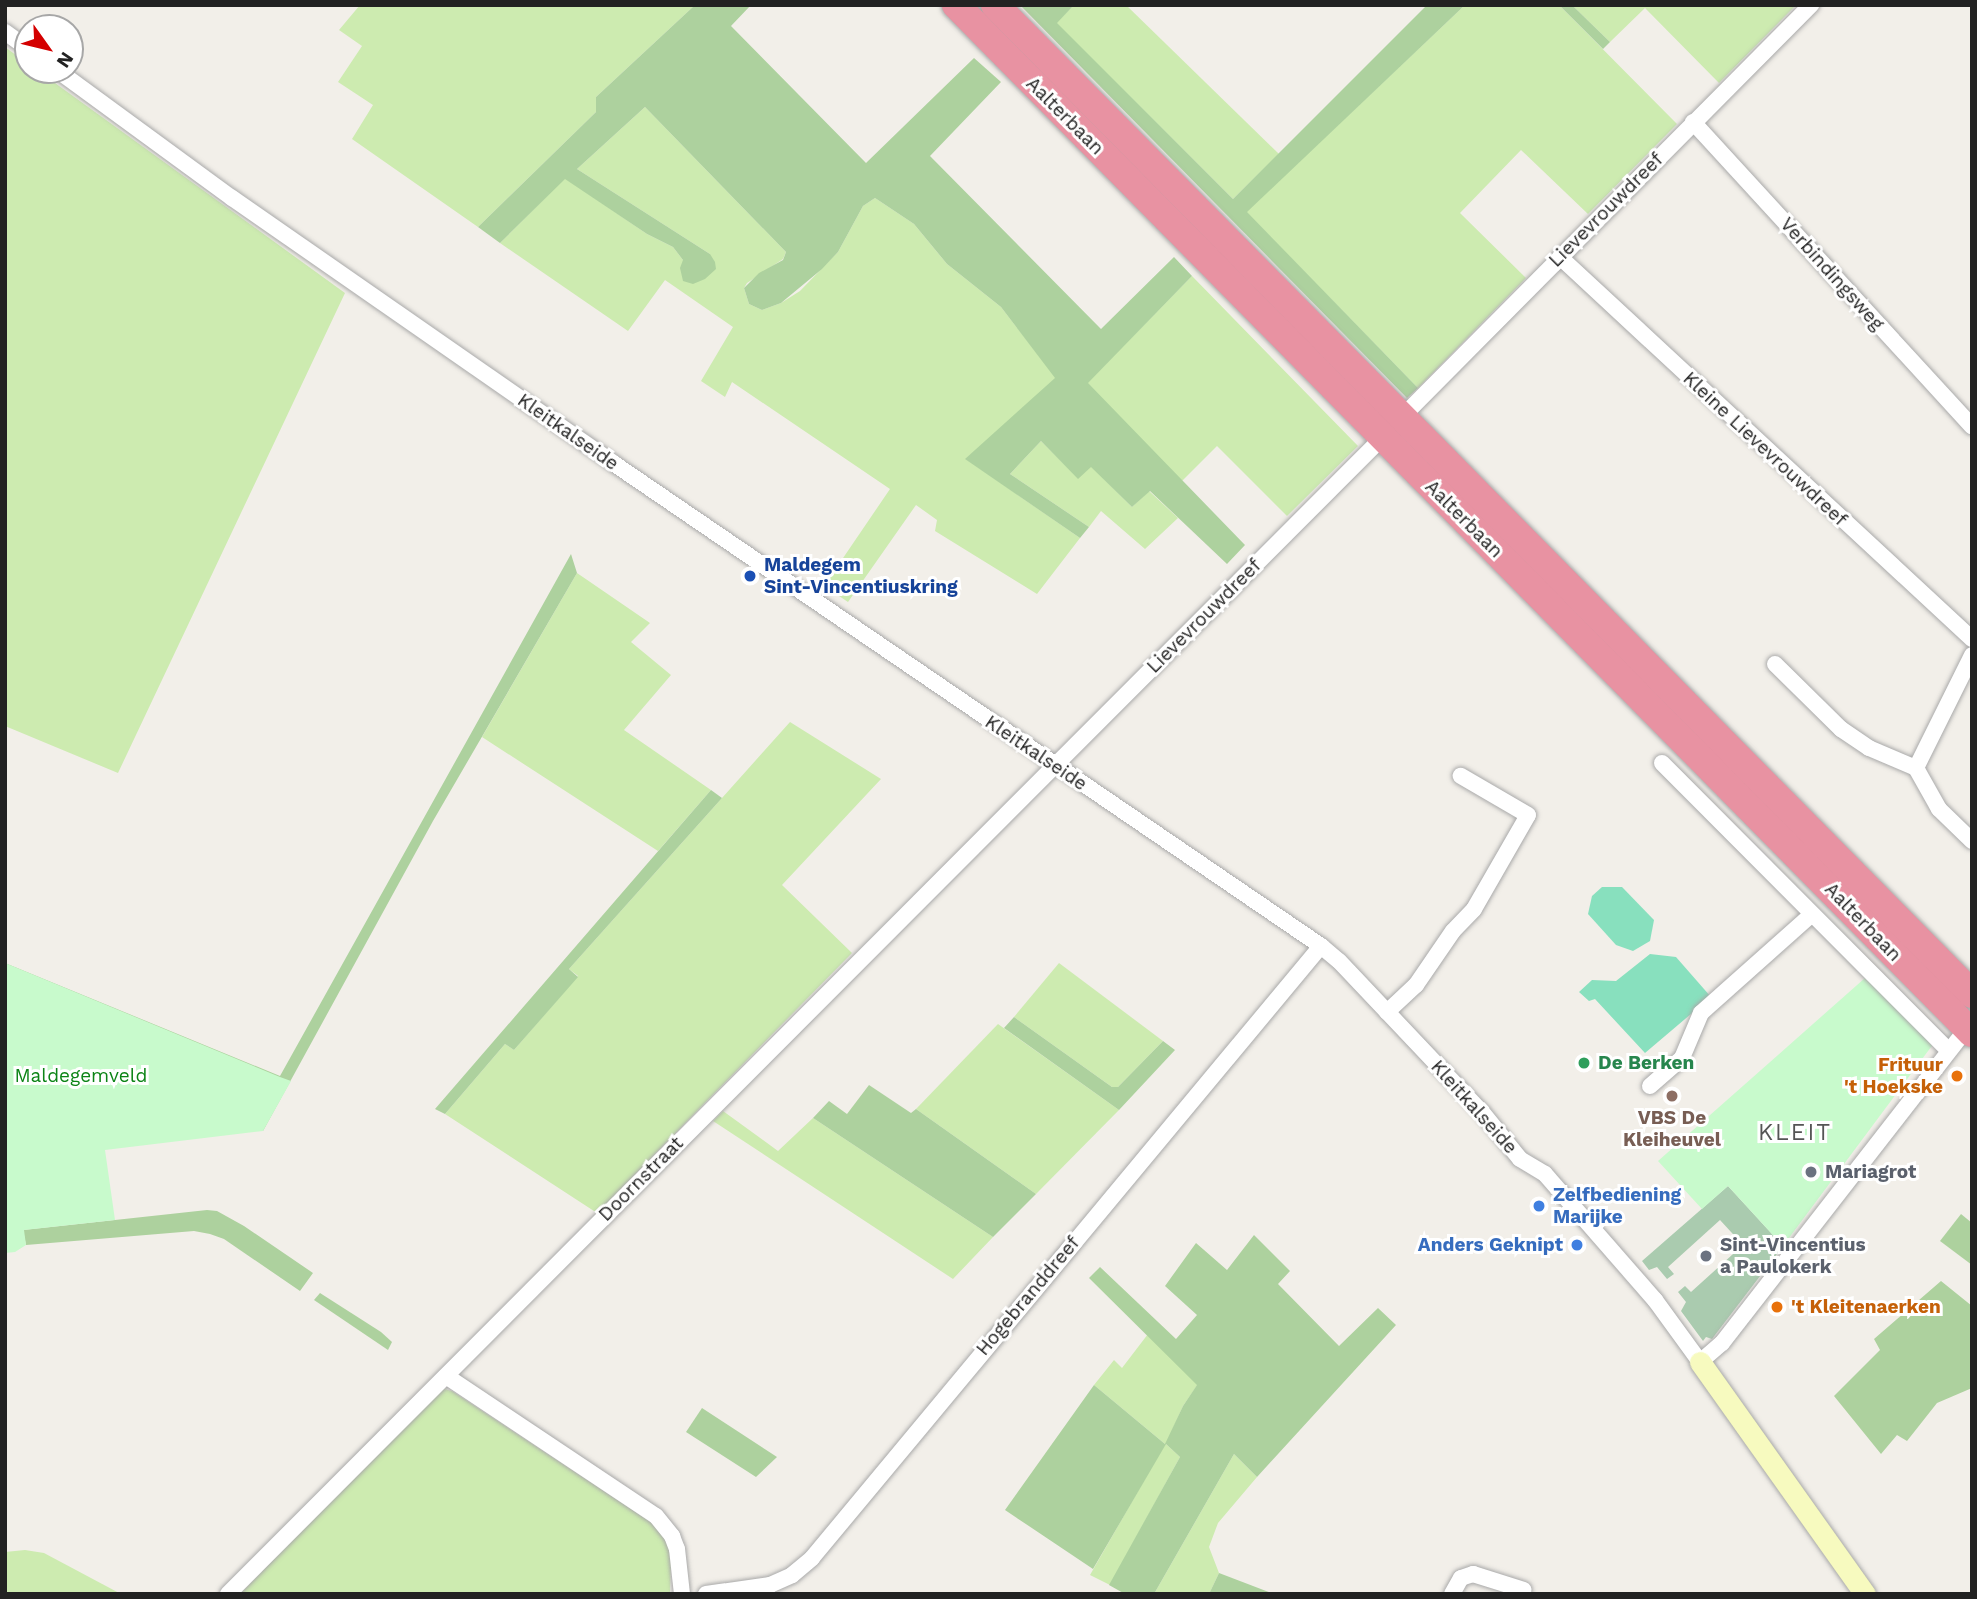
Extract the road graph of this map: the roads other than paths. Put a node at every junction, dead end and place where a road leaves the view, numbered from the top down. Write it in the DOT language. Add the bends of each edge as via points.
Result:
graph roads {
  1 [pos="956,5"];
  2 [pos="995,5"];
  3 [pos="1811,5"];
  4 [pos="76,84"];
  5 [pos="1693,122"];
  6 [pos="1560,257"];
  7 [pos="1402,417"];
  8 [pos="1972,426"];
  9 [pos="1383,437"];
  10 [pos="1972,639"];
  11 [pos="1972,655"];
  12 [pos="1776,664"];
  13 [pos="1662,763"];
  14 [pos="1054,765"];
  15 [pos="1916,768"];
  16 [pos="1461,776"];
  17 [pos="1972,841"];
  18 [pos="1811,915"];
  19 [pos="1321,946"];
  20 [pos="1972,994"];
  21 [pos="1387,1012"];
  22 [pos="1970,1028"];
  23 [pos="1948,1051"];
  24 [pos="1650,1086"];
  25 [pos="1700,1362"];
  26 [pos="446,1376"];
  27 [pos="1524,1590"];
  28 [pos="228,1594"];
  29 [pos="682,1594"];
  30 [pos="706,1594"];
  31 [pos="1452,1594"];
  32 [pos="1865,1594"];
  1 -- 9 [label="highway, Aalterbaan"];
  2 -- 7 [label="highway, Aalterbaan"];
  3 -- 5 [label="street, Lievevrouwdreef"];
  4 -- 14 [label="street, Kleitkalseide" via="253,213"];
  5 -- 6 [label="street, Lievevrouwdreef"];
  5 -- 8 [label="street, Verbindingsweg"];
  6 -- 7 [label="street, Lievevrouwdreef"];
  6 -- 10 [label="street, Kleine Lievevrouwdreef"];
  7 -- 20 [label="highway, Aalterbaan"];
  9 -- 14 [label="street, Lievevrouwdreef"];
  9 -- 22 [label="highway, Aalterbaan"];
  11 -- 15 [label="street"];
  12 -- 15 [label="street" via="1841,729 1869,748"];
  13 -- 18 [label="street, Aalterbaan"];
  14 -- 19 [label="street, Kleitkalseide"];
  14 -- 26 [label="street, Doornstraat"];
  15 -- 17 [label="street" via="1940,809"];
  16 -- 21 [label="street" via="1528,815 1474,909 1416,985"];
  18 -- 23 [label="street, Aalterbaan"];
  18 -- 24 [label="street" via="1701,1013 1682,1058"];
  19 -- 21 [label="street, Kleitkalseide"];
  19 -- 30 [label="street, Hogebranddreef" via="812,1558 770,1585"];
  21 -- 25 [label="street, Kleitkalseide" via="1520,1159 1545,1174 1655,1300"];
  22 -- 23 [label="street"];
  23 -- 25 [label="street" via="1722,1343"];
  25 -- 32 [label="street, Kleitkalseide"];
  26 -- 28 [label="street, Doornstraat"];
  26 -- 29 [label="street" via="656,1516 677,1549"];
  27 -- 31 [label="street" via="1473,1574 1461,1578"];
}
